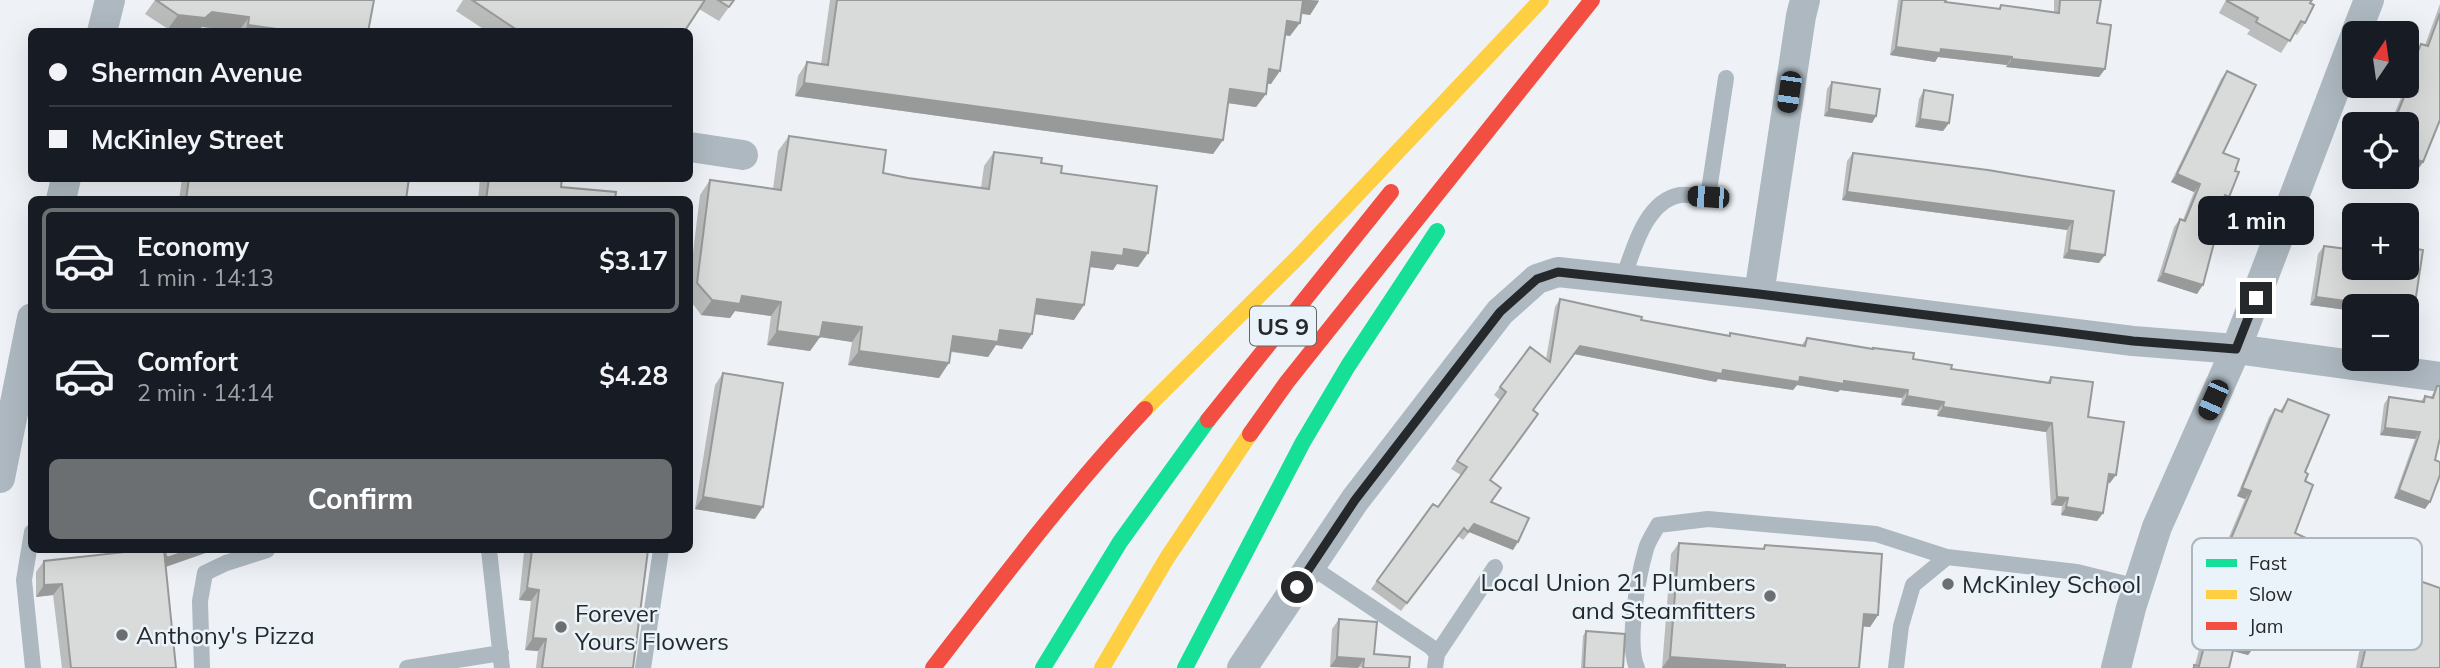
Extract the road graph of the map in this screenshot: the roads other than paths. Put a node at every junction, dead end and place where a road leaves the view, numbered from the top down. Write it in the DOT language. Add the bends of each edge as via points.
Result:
graph roads {
  1 [pos="110,0"];
  2 [pos="1544,0"];
  3 [pos="1593,0"];
  4 [pos="1805,0"];
  5 [pos="2369,0"];
  6 [pos="2361,21"];
  7 [pos="103,28"];
  8 [pos="2342,71"];
  9 [pos="1726,78"];
  10 [pos="1444,127"];
  11 [pos="693,147"];
  12 [pos="743,155"];
  13 [pos="1485,160"];
  14 [pos="1401,179"];
  15 [pos="1446,217"];
  16 [pos="1623,279"];
  17 [pos="1759,294"];
  18 [pos="28,338"];
  19 [pos="2236,349"];
  20 [pos="2440,377"];
  21 [pos="0,478"];
  22 [pos="28,553"];
  23 [pos="258,553"];
  24 [pos="489,553"];
  25 [pos="661,553"];
  26 [pos="1947,557"];
  27 [pos="1310,566"];
  28 [pos="1495,567"];
  29 [pos="2138,587"];
  30 [pos="501,660"];
  31 [pos="1436,661"];
  32 [pos="33,668"];
  33 [pos="202,668"];
  34 [pos="407,668"];
  35 [pos="643,668"];
  36 [pos="933,668"];
  37 [pos="1043,668"];
  38 [pos="1102,668"];
  39 [pos="1185,668"];
  40 [pos="1242,668"];
  41 [pos="1637,668"];
  42 [pos="1896,668"];
  43 [pos="2116,668"];
  1 -- 7 [label="street"];
  2 -- 10 [label="highway"];
  2 -- 36 [label="highway" via="1114,443"];
  3 -- 13 [label="highway"];
  3 -- 38 [label="highway, US 9" via="1259,420 1204,499"];
  4 -- 17 [label="street"];
  5 -- 6 [label="street"];
  8 -- 19 [label="street"];
  9 -- 16 [label="lane" via="1708,197 1680,195 1657,208 1643,225"];
  11 -- 12 [label="street"];
  14 -- 37 [label="highway, US 9" via="1167,473"];
  15 -- 39 [label="highway" via="1303,442"];
  16 -- 17 [label="street"];
  16 -- 27 [label="street" via="1558,272 1537,279 1500,312"];
  17 -- 19 [label="street" via="2133,341"];
  18 -- 21 [label="street"];
  19 -- 20 [label="street"];
  19 -- 29 [label="street" via="2157,527"];
  22 -- 32 [label="lane" via="24,580"];
  23 -- 33 [label="lane" via="205,573 200,601"];
  24 -- 30 [label="lane"];
  25 -- 35 [label="lane"];
  26 -- 29 [label="lane" via="2077,572"];
  26 -- 41 [label="lane" via="1877,534 1708,519 1658,525 1646,547 1638,586 1632,656"];
  26 -- 42 [label="lane" via="1913,585 1901,626"];
  27 -- 31 [label="lane" via="1431,647"];
  27 -- 40 [label="street"];
  28 -- 31 [label="lane"];
  29 -- 43 [label="street"];
  30 -- 34 [label="lane"];
}
